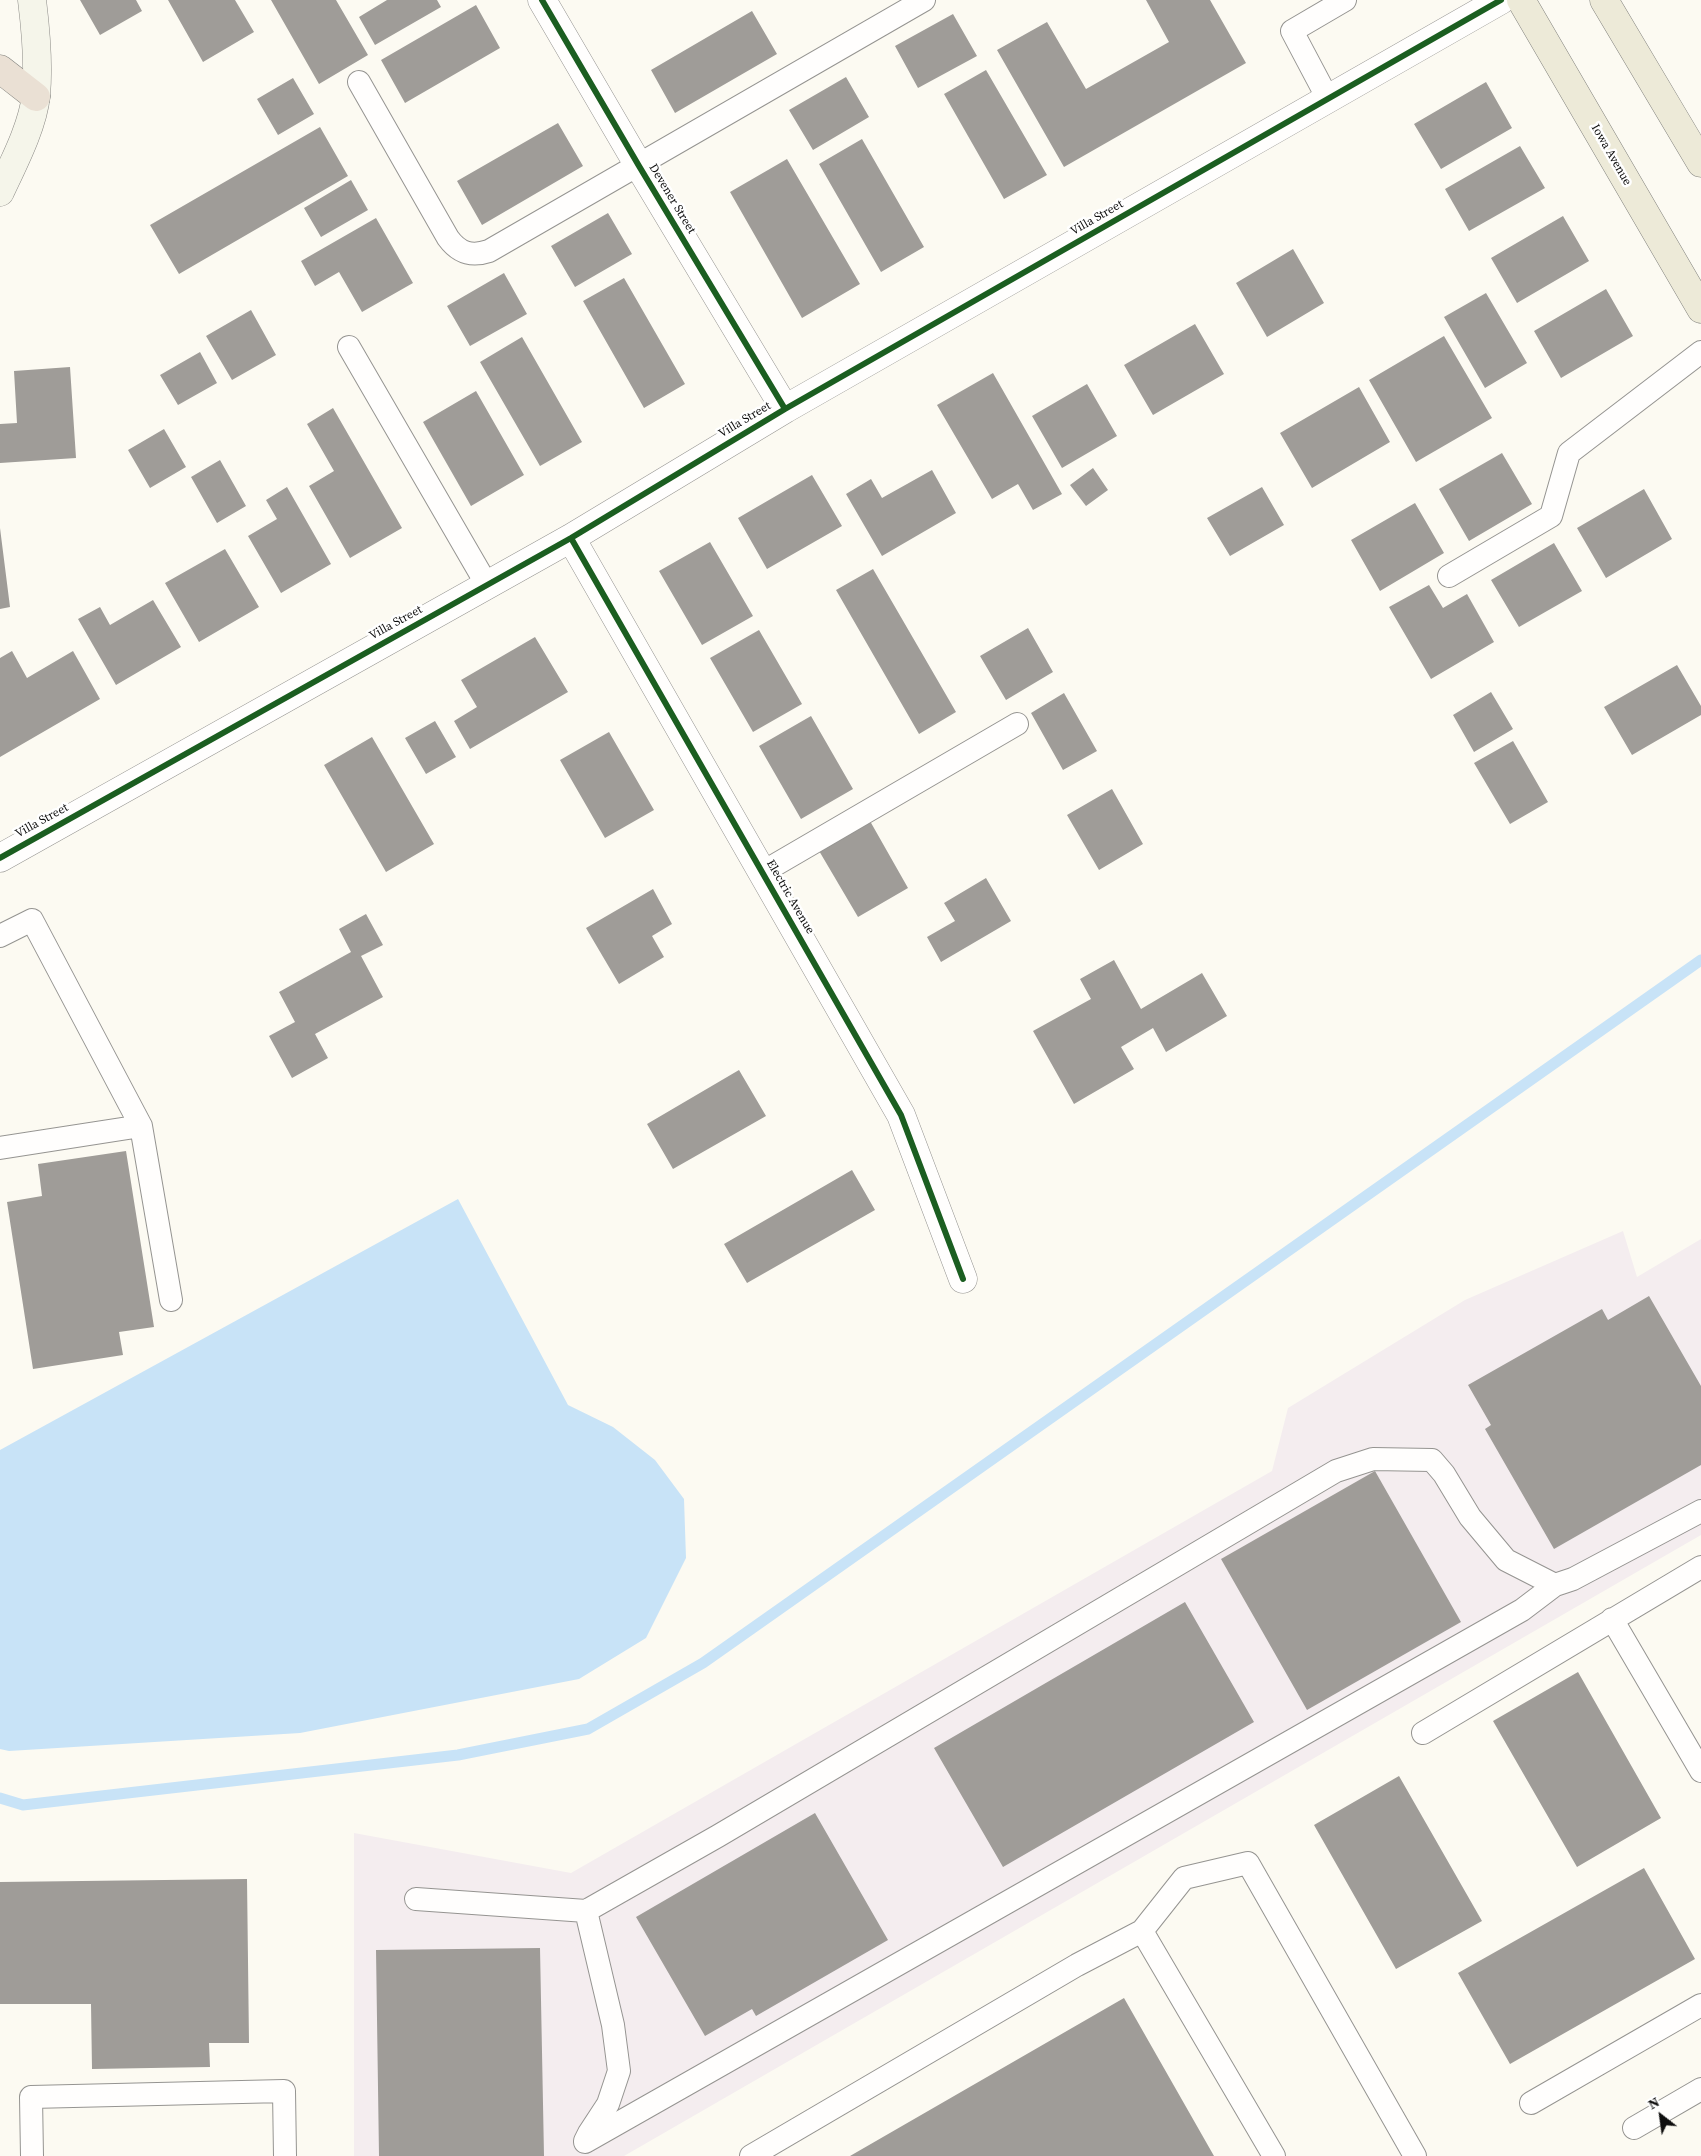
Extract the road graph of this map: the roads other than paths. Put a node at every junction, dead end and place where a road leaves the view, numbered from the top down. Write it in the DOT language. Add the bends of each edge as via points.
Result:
graph roads {
  1 [pos="32,0"];
  2 [pos="542,0"];
  3 [pos="924,0"];
  4 [pos="1346,0"];
  5 [pos="1501,0"];
  6 [pos="1521,0"];
  7 [pos="1604,0"];
  8 [pos="0,69"];
  9 [pos="359,82"];
  10 [pos="36,97"];
  11 [pos="1328,99"];
  12 [pos="1701,163"];
  13 [pos="639,166"];
  14 [pos="0,192"];
  15 [pos="1701,309"];
  16 [pos="349,347"];
  17 [pos="1701,352"];
  18 [pos="785,409"];
  19 [pos="571,538"];
  20 [pos="1449,576"];
  21 [pos="488,585"];
  22 [pos="1017,724"];
  23 [pos="0,858"];
  24 [pos="762,872"];
  25 [pos="0,936"];
  26 [pos="141,1126"];
  27 [pos="0,1148"];
  28 [pos="963,1279"];
  29 [pos="171,1300"];
  30 [pos="1701,1511"];
  31 [pos="1701,1566"];
  32 [pos="1555,1585"];
  33 [pos="1612,1620"];
  34 [pos="1423,1733"];
  35 [pos="1701,1771"];
  36 [pos="416,1899"];
  37 [pos="586,1910"];
  38 [pos="1142,1931"];
  39 [pos="1701,2006"];
  40 [pos="1701,2090"];
  41 [pos="1531,2103"];
  42 [pos="1634,2128"];
  43 [pos="582,2149"];
  44 [pos="32,2156"];
  45 [pos="285,2156"];
  46 [pos="750,2156"];
  47 [pos="1274,2156"];
  48 [pos="1415,2156"];
  1 -- 10 [label="main road" via="37,44"];
  2 -- 13 [label="street, Devener Street"];
  3 -- 13 [label="lane"];
  4 -- 11 [label="lane" via="1292,31"];
  5 -- 11 [label="street, Villa Street"];
  6 -- 15 [label="main road, Iowa Avenue"];
  7 -- 12 [label="main road"];
  8 -- 10 [label="highway"];
  9 -- 13 [label="lane" via="448,238 459,249 472,255 489,251"];
  10 -- 14 [label="main road" via="26,132"];
  11 -- 18 [label="street, Villa Street"];
  13 -- 18 [label="street, Devener Street"];
  16 -- 21 [label="lane"];
  17 -- 20 [label="lane" via="1569,453 1551,516"];
  18 -- 19 [label="street, Villa Street"];
  19 -- 21 [label="street, Villa Street"];
  19 -- 24 [label="street, Electric Avenue"];
  21 -- 23 [label="street, Villa Street"];
  22 -- 24 [label="lane"];
  24 -- 28 [label="street, Electric Avenue" via="901,1115"];
  25 -- 26 [label="lane" via="32,920"];
  26 -- 27 [label="lane"];
  26 -- 29 [label="lane"];
  30 -- 32 [label="lane" via="1573,1579"];
  31 -- 33 [label="lane"];
  32 -- 37 [label="lane" via="1506,1560 1470,1517 1432,1460 1373,1460 1336,1471 718,1836"];
  32 -- 43 [label="lane" via="1522,1610"];
  33 -- 34 [label="lane"];
  33 -- 35 [label="lane"];
  36 -- 37 [label="lane"];
  37 -- 43 [label="lane" via="613,2024 619,2071 608,2104"];
  38 -- 46 [label="lane" via="1077,1965"];
  38 -- 47 [label="lane"];
  38 -- 48 [label="lane" via="1184,1878 1248,1863"];
  39 -- 41 [label="lane"];
  40 -- 42 [label="lane"];
  44 -- 45 [label="lane" via="31,2097 284,2091"];
}
